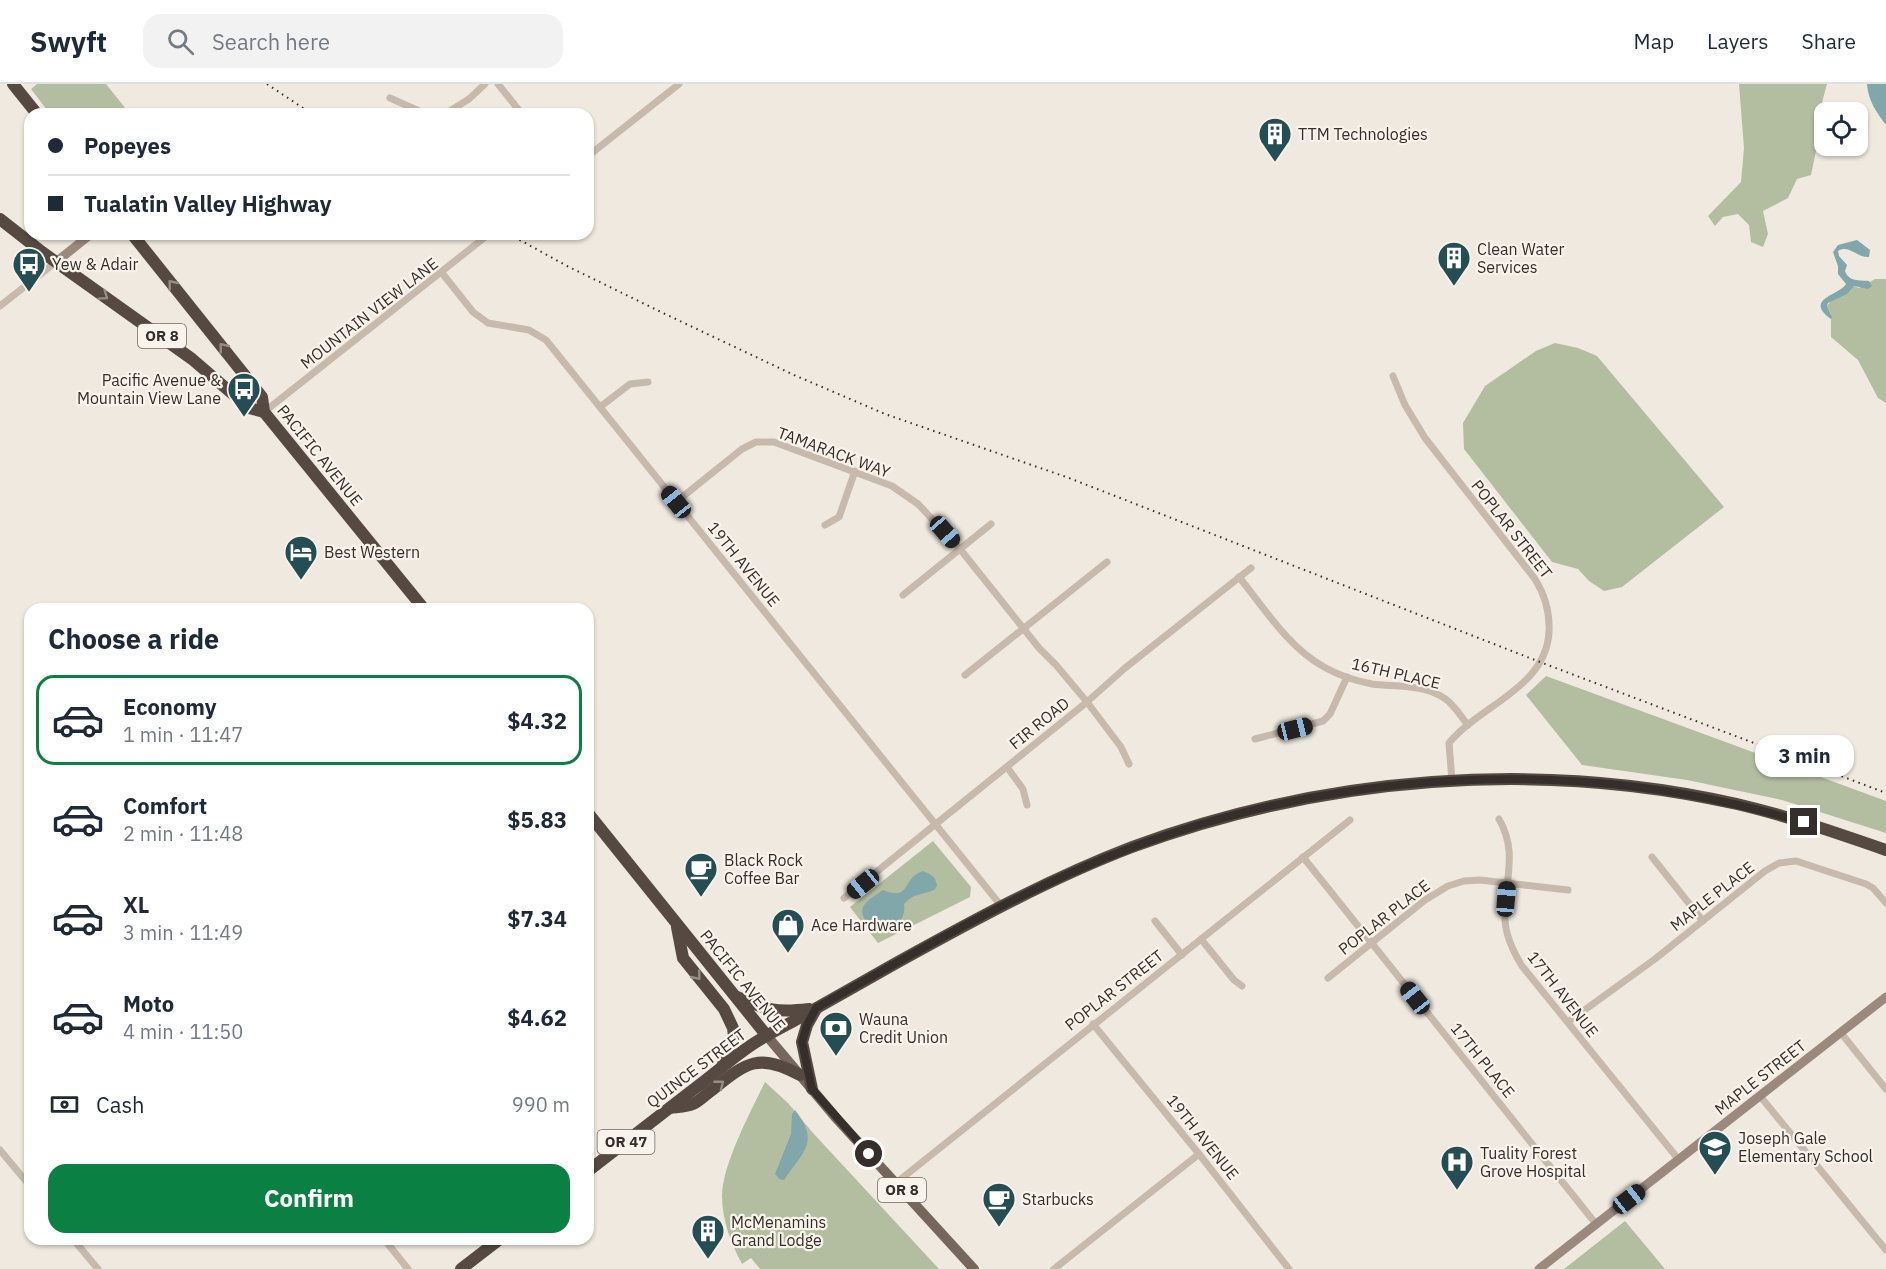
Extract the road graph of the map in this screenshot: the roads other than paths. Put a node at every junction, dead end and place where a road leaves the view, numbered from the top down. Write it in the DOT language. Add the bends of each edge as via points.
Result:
graph roads {
  1 [pos="13,84"];
  2 [pos="485,84"];
  3 [pos="498,84"];
  4 [pos="679,84"];
  5 [pos="390,98"];
  6 [pos="32,108"];
  7 [pos="412,108"];
  8 [pos="455,108"];
  9 [pos="517,108"];
  10 [pos="594,151"];
  11 [pos="0,219"];
  12 [pos="24,237"];
  13 [pos="27,240"];
  14 [pos="84,240"];
  15 [pos="137,240"];
  16 [pos="482,240"];
  17 [pos="56,262"];
  18 [pos="442,273"];
  19 [pos="0,306"];
  20 [pos="1394,376"];
  21 [pos="648,382"];
  22 [pos="600,407"];
  23 [pos="264,412"];
  24 [pos="855,471"];
  25 [pos="676,502"];
  26 [pos="991,524"];
  27 [pos="825,525"];
  28 [pos="960,549"];
  29 [pos="1107,562"];
  30 [pos="1251,568"];
  31 [pos="1239,577"];
  32 [pos="903,595"];
  33 [pos="419,603"];
  34 [pos="1023,628"];
  35 [pos="965,675"];
  36 [pos="1347,677"];
  37 [pos="1087,702"];
  38 [pos="1468,725"];
  39 [pos="1255,739"];
  40 [pos="1129,764"];
  41 [pos="1007,767"];
  42 [pos="1452,781"];
  43 [pos="1027,805"];
  44 [pos="1350,819"];
  45 [pos="1499,819"];
  46 [pos="594,820"];
  47 [pos="936,825"];
  48 [pos="1886,850"];
  49 [pos="1304,857"];
  50 [pos="1652,857"];
  51 [pos="1508,883"];
  52 [pos="1568,890"];
  53 [pos="844,898"];
  54 [pos="1886,903"];
  55 [pos="1002,907"];
  56 [pos="1155,921"];
  57 [pos="1703,921"];
  58 [pos="676,923"];
  59 [pos="1201,939"];
  60 [pos="1372,943"];
  61 [pos="1182,955"];
  62 [pos="1328,978"];
  63 [pos="1242,986"];
  64 [pos="735,996"];
  65 [pos="1886,996"];
  66 [pos="816,1008"];
  67 [pos="1568,1022"];
  68 [pos="1093,1024"];
  69 [pos="1841,1033"];
  70 [pos="767,1036"];
  71 [pos="722,1068"];
  72 [pos="800,1075"];
  73 [pos="812,1089"];
  74 [pos="1886,1089"];
  75 [pos="1760,1096"];
  76 [pos="669,1109"];
  77 [pos="0,1150"];
  78 [pos="1199,1154"];
  79 [pos="1678,1160"];
  80 [pos="594,1166"];
  81 [pos="24,1179"];
  82 [pos="896,1183"];
  83 [pos="1596,1224"];
  84 [pos="78,1245"];
  85 [pos="389,1245"];
  86 [pos="492,1245"];
  87 [pos="1886,1250"];
  88 [pos="98,1269"];
  89 [pos="408,1269"];
  90 [pos="461,1269"];
  91 [pos="974,1269"];
  92 [pos="1054,1269"];
  93 [pos="1289,1269"];
  94 [pos="1539,1269"];
  1 -- 6 [label="highway"];
  2 -- 8 [label="street"];
  3 -- 9 [label="street"];
  4 -- 10 [label="street"];
  5 -- 7 [label="street"];
  11 -- 12 [label="highway, OR 8"];
  13 -- 17 [label="highway, OR 8"];
  14 -- 17 [label="street"];
  23 -- 15 [label="highway, PACIFIC AVENUE / OR 8, one-way" via="262,397"];
  16 -- 18 [label="street, MOUNTAIN VIEW LANE"];
  17 -- 19 [label="street"];
  17 -- 23 [label="highway, OR 8, one-way" via="192,359 249,408"];
  18 -- 22 [label="street, 19TH AVENUE" via="473,312 488,323 530,330 546,340"];
  18 -- 23 [label="street, MOUNTAIN VIEW LANE"];
  20 -- 38 [label="street, POPLAR STREET" via="1405,405 1425,438 1535,579 1549,614 1549,639 1536,668 1524,682"];
  21 -- 22 [label="street" via="630,384"];
  22 -- 25 [label="street, 19TH AVENUE"];
  23 -- 33 [label="highway, PACIFIC AVENUE / OR 8"];
  24 -- 25 [label="street, TAMARACK WAY" via="774,442 756,442"];
  24 -- 27 [label="street" via="839,518"];
  24 -- 28 [label="street, TAMARACK WAY" via="892,486 918,504"];
  25 -- 47 [label="street, 19TH AVENUE"];
  26 -- 28 [label="street"];
  28 -- 32 [label="street"];
  28 -- 34 [label="street, TAMARACK WAY"];
  29 -- 34 [label="street"];
  30 -- 31 [label="street, FIR ROAD"];
  31 -- 36 [label="street, 16TH PLACE" via="1305,654"];
  31 -- 37 [label="street, FIR ROAD"];
  34 -- 35 [label="street"];
  34 -- 37 [label="street, TAMARACK WAY"];
  36 -- 38 [label="street, 16TH PLACE" via="1435,693 1448,701"];
  36 -- 39 [label="street" via="1323,721"];
  37 -- 40 [label="street, TAMARACK WAY"];
  37 -- 41 [label="street, FIR ROAD"];
  38 -- 42 [label="street, POPLAR STREET" via="1449,743"];
  41 -- 43 [label="street" via="1023,789"];
  41 -- 47 [label="street, FIR ROAD"];
  42 -- 48 [label="highway, OR 47" via="1571,781 1680,794 1764,811"];
  42 -- 55 [label="highway, OR 47" via="1342,793 1221,818 1107,857"];
  44 -- 49 [label="street, POPLAR STREET"];
  45 -- 51 [label="street, 17TH AVENUE" via="1510,848"];
  46 -- 58 [label="highway, PACIFIC AVENUE / OR 8"];
  47 -- 53 [label="street, FIR ROAD"];
  47 -- 55 [label="street, 19TH AVENUE"];
  49 -- 59 [label="street, POPLAR STREET"];
  49 -- 60 [label="street, 17TH PLACE"];
  50 -- 57 [label="street"];
  51 -- 52 [label="street, POPLAR PLACE"];
  51 -- 60 [label="street, POPLAR PLACE" via="1480,880 1448,886"];
  51 -- 67 [label="street, 17TH AVENUE" via="1504,915 1512,950"];
  54 -- 57 [label="street, MAPLE PLACE" via="1873,888 1858,880 1789,861 1765,871"];
  55 -- 66 [label="highway, OR 47"];
  56 -- 61 [label="street"];
  57 -- 67 [label="street, MAPLE PLACE"];
  58 -- 64 [label="highway, PACIFIC AVENUE / OR 8"];
  58 -- 71 [label="highway, one-way" via="683,958 724,1009 733,1028 734,1036"];
  59 -- 61 [label="street, POPLAR STREET"];
  59 -- 63 [label="street"];
  60 -- 62 [label="street, POPLAR PLACE"];
  60 -- 83 [label="street, 17TH PLACE"];
  61 -- 68 [label="street, POPLAR STREET"];
  64 -- 66 [label="highway" via="770,1010"];
  64 -- 70 [label="highway, PACIFIC AVENUE / OR 8"];
  65 -- 69 [label="street, MAPLE STREET"];
  66 -- 70 [label="highway, OR 47"];
  66 -- 73 [label="highway" via="802,1042"];
  67 -- 79 [label="street, 17TH AVENUE"];
  68 -- 78 [label="street, 19TH AVENUE"];
  68 -- 82 [label="street, POPLAR STREET"];
  69 -- 74 [label="street"];
  69 -- 75 [label="street, MAPLE STREET"];
  70 -- 71 [label="highway, QUINCE STREET / OR 47"];
  70 -- 72 [label="main road, PACIFIC AVENUE / OR 8"];
  71 -- 76 [label="highway, QUINCE STREET / OR 47"];
  72 -- 73 [label="main road, PACIFIC AVENUE / OR 8"];
  76 -- 72 [label="highway, one-way" via="693,1105 743,1066 758,1062 785,1067"];
  73 -- 82 [label="main road, PACIFIC AVENUE / OR 8"];
  75 -- 79 [label="street, MAPLE STREET"];
  75 -- 87 [label="street"];
  76 -- 80 [label="highway, QUINCE STREET / OR 47"];
  77 -- 81 [label="street"];
  78 -- 92 [label="street"];
  78 -- 93 [label="street, 19TH AVENUE"];
  79 -- 83 [label="street, MAPLE STREET"];
  82 -- 91 [label="main road, PACIFIC AVENUE / OR 8"];
  83 -- 94 [label="street, MAPLE STREET"];
  84 -- 88 [label="street"];
  85 -- 89 [label="street"];
  86 -- 90 [label="highway"];
}
